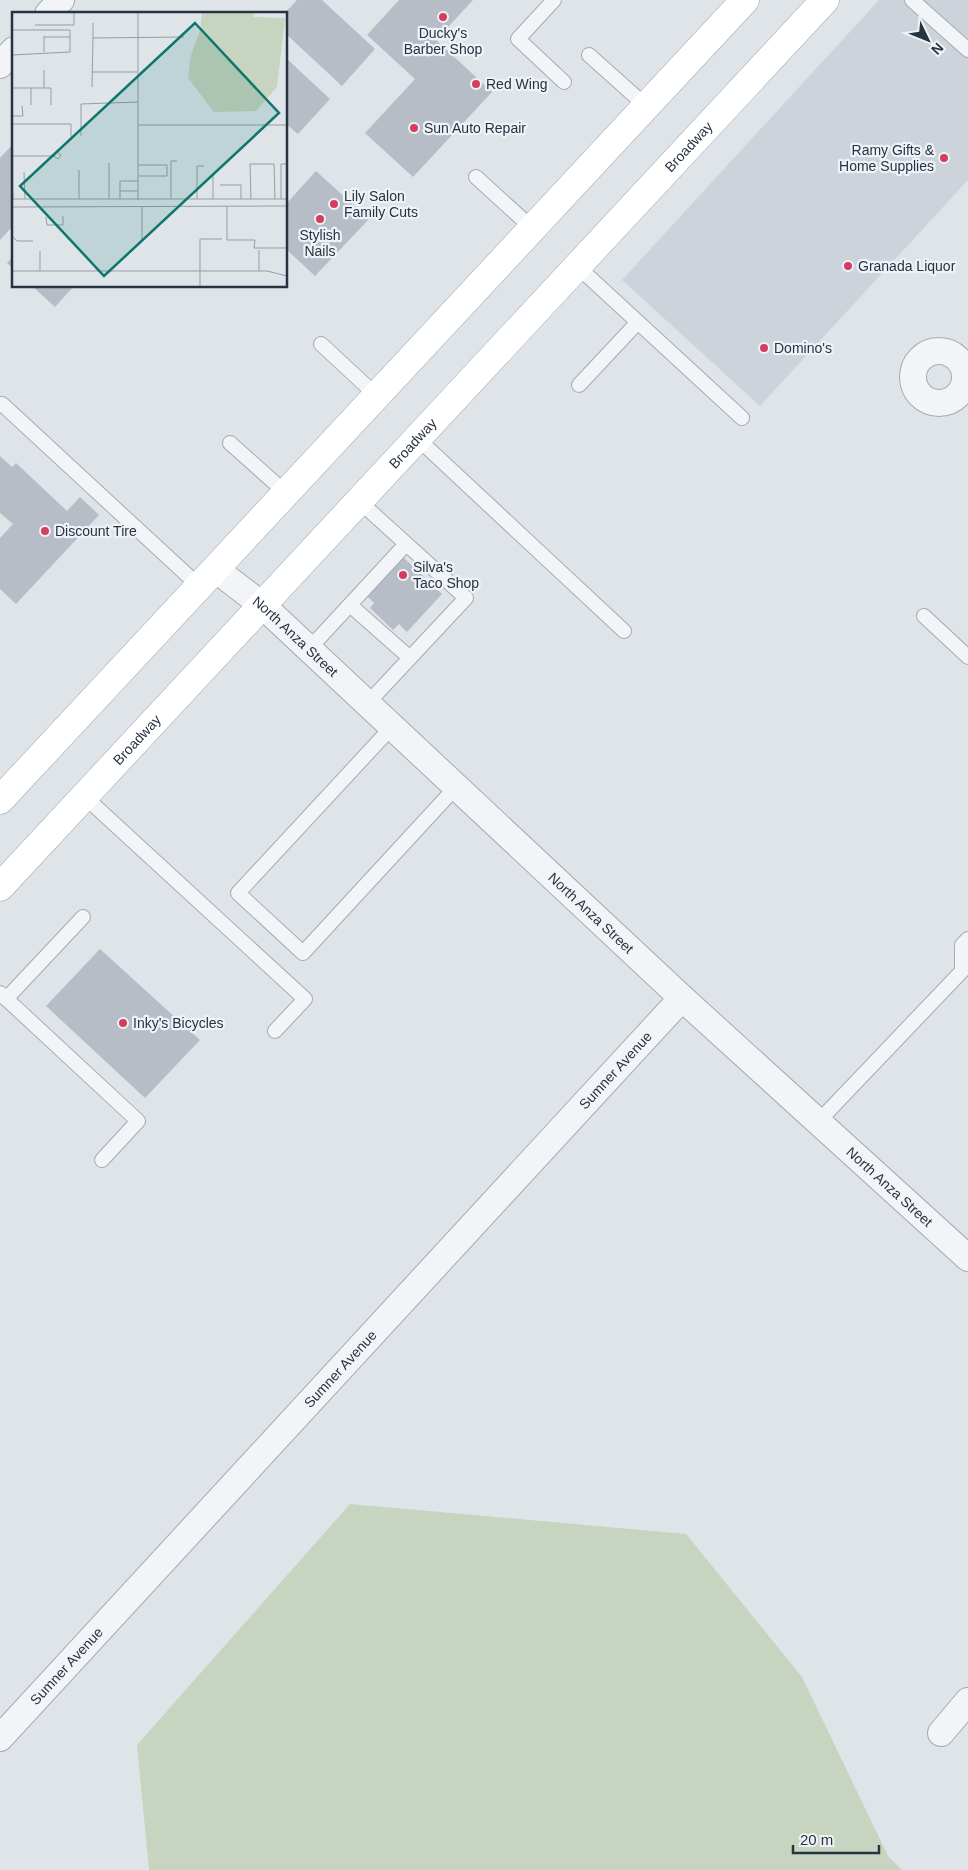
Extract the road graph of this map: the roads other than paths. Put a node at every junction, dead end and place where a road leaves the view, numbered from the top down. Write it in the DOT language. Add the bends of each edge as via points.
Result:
graph roads {
  1 [pos="60,0"];
  2 [pos="554,0"];
  3 [pos="745,0"];
  4 [pos="825,0"];
  5 [pos="912,0"];
  6 [pos="50,12"];
  7 [pos="968,50"];
  8 [pos="12,52"];
  9 [pos="589,55"];
  10 [pos="0,65"];
  11 [pos="564,82"];
  12 [pos="646,106"];
  13 [pos="476,177"];
  14 [pos="532,228"];
  15 [pos="577,266"];
  16 [pos="638,322"];
  17 [pos="322,344"];
  18 [pos="579,385"];
  19 [pos="376,396"];
  20 [pos="2,404"];
  21 [pos="742,418"];
  22 [pos="417,438"];
  23 [pos="230,443"];
  24 [pos="286,493"];
  25 [pos="359,501"];
  26 [pos="406,544"];
  27 [pos="207,578"];
  28 [pos="262,605"];
  29 [pos="350,605"];
  30 [pos="924,616"];
  31 [pos="624,631"];
  32 [pos="308,650"];
  33 [pos="968,657"];
  34 [pos="410,658"];
  35 [pos="366,705"];
  36 [pos="391,728"];
  37 [pos="456,787"];
  38 [pos="84,796"];
  39 [pos="0,800"];
  40 [pos="0,887"];
  41 [pos="83,917"];
  42 [pos="968,939"];
  43 [pos="3,996"];
  44 [pos="682,998"];
  45 [pos="275,1031"];
  46 [pos="817,1123"];
  47 [pos="102,1160"];
  48 [pos="968,1258"];
  49 [pos="968,1701"];
  50 [pos="940,1733"];
  51 [pos="0,1738"];
  1 -- 6 [label="street"];
  2 -- 11 [label="lane" via="518,39"];
  3 -- 12 [label="main road"];
  4 -- 15 [label="main road, Broadway"];
  5 -- 7 [label="lane"];
  8 -- 10 [label="street"];
  9 -- 12 [label="lane"];
  12 -- 14 [label="main road"];
  13 -- 14 [label="lane"];
  14 -- 19 [label="main road"];
  15 -- 16 [label="lane"];
  15 -- 22 [label="main road, Broadway"];
  16 -- 18 [label="lane"];
  16 -- 21 [label="lane"];
  17 -- 19 [label="lane"];
  19 -- 24 [label="main road"];
  20 -- 27 [label="lane"];
  22 -- 25 [label="main road, Broadway"];
  22 -- 31 [label="lane"];
  23 -- 24 [label="lane"];
  24 -- 27 [label="main road"];
  25 -- 26 [label="lane"];
  25 -- 28 [label="main road, Broadway"];
  26 -- 29 [label="lane"];
  26 -- 34 [label="lane" via="466,598"];
  27 -- 28 [label="street, North Anza Street"];
  27 -- 39 [label="main road"];
  28 -- 32 [label="street, North Anza Street"];
  28 -- 38 [label="main road, Broadway"];
  29 -- 32 [label="lane"];
  29 -- 34 [label="lane"];
  30 -- 33 [label="lane"];
  32 -- 35 [label="street, North Anza Street"];
  34 -- 35 [label="lane"];
  35 -- 36 [label="street, North Anza Street"];
  36 -- 37 [label="street, North Anza Street"];
  36 -- 37 [label="lane" via="238,893 303,953"];
  37 -- 44 [label="street, North Anza Street"];
  38 -- 40 [label="main road, Broadway"];
  38 -- 45 [label="lane" via="305,1000"];
  41 -- 43 [label="lane"];
  42 -- 46 [label="lane" via="962,945 962,971"];
  43 -- 47 [label="lane" via="138,1120"];
  44 -- 46 [label="street, North Anza Street"];
  44 -- 51 [label="street, Sumner Avenue"];
  46 -- 48 [label="street, North Anza Street"];
  49 -- 50 [label="street"];
}
